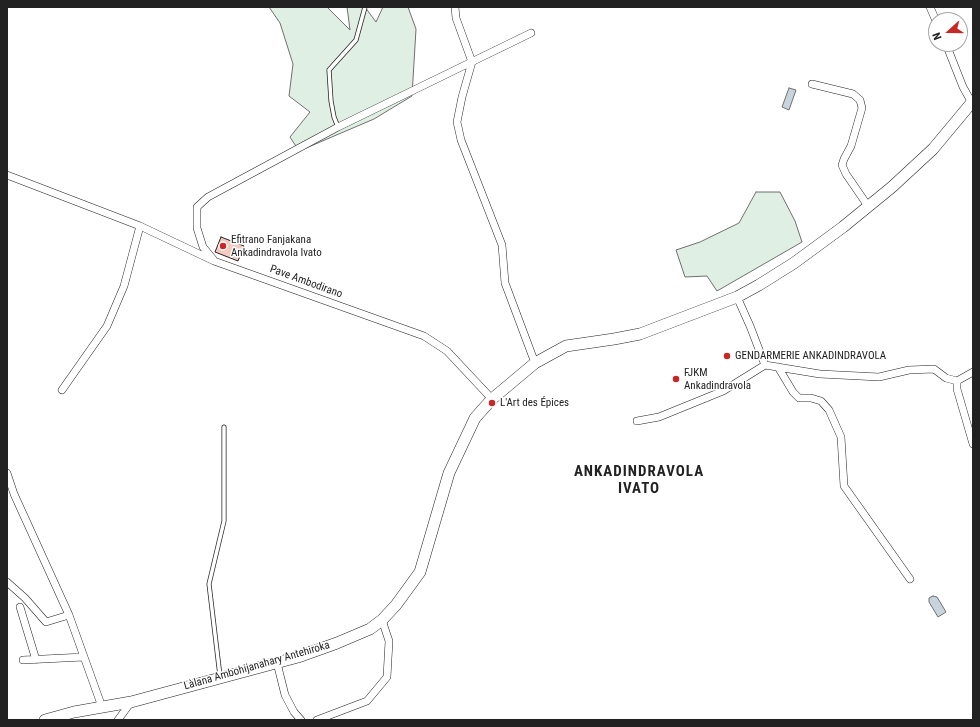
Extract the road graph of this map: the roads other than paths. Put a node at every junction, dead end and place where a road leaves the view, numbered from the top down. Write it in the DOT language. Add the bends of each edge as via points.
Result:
graph roads {
  1 [pos="365,7"];
  2 [pos="455,7"];
  3 [pos="531,33"];
  4 [pos="949,52"];
  5 [pos="472,62"];
  6 [pos="812,84"];
  7 [pos="972,102"];
  8 [pos="338,127"];
  9 [pos="7,175"];
  10 [pos="868,206"];
  11 [pos="140,226"];
  12 [pos="214,261"];
  13 [pos="737,297"];
  14 [pos="535,363"];
  15 [pos="765,365"];
  16 [pos="778,367"];
  17 [pos="973,372"];
  18 [pos="957,381"];
  19 [pos="62,390"];
  20 [pos="492,399"];
  21 [pos="637,421"];
  22 [pos="224,428"];
  23 [pos="973,444"];
  24 [pos="7,473"];
  25 [pos="10,496"];
  26 [pos="910,579"];
  27 [pos="7,582"];
  28 [pos="20,607"];
  29 [pos="69,615"];
  30 [pos="382,620"];
  31 [pos="84,657"];
  32 [pos="23,660"];
  33 [pos="36,660"];
  34 [pos="277,662"];
  35 [pos="220,677"];
  36 [pos="131,702"];
  37 [pos="102,707"];
  38 [pos="45,720"];
  39 [pos="118,720"];
  40 [pos="301,720"];
  41 [pos="317,720"];
  1 -- 8 [label="lane" via="356,40 329,70 331,101"];
  2 -- 5 [label="street" via="456,18"];
  3 -- 5 [label="street"];
  4 -- 7 [label="street"];
  5 -- 8 [label="street"];
  5 -- 14 [label="street" via="457,122 461,140 502,245 506,283"];
  6 -- 10 [label="street" via="853,94 860,100 862,108 842,166"];
  7 -- 10 [label="street, Làlana Ambohijanahary Antehiroka" via="933,149"];
  8 -- 12 [label="street" via="208,197 197,207 197,228 202,247"];
  9 -- 11 [label="street, Pave Ambodirano"];
  10 -- 13 [label="street, Làlana Ambohijanahary Antehiroka" via="794,263"];
  11 -- 12 [label="street, Pave Ambodirano"];
  11 -- 19 [label="street" via="124,286 107,326"];
  12 -- 20 [label="street, Pave Ambodirano" via="424,336 448,351"];
  13 -- 14 [label="street, Làlana Ambohijanahary Antehiroka" via="640,334 566,346"];
  13 -- 15 [label="street"];
  14 -- 20 [label="street, Làlana Ambohijanahary Antehiroka"];
  15 -- 16 [label="street"];
  15 -- 21 [label="street" via="722,391 658,417"];
  16 -- 18 [label="street" via="820,374 879,377 909,370 934,369 946,378"];
  16 -- 26 [label="street" via="799,398 821,401 829,410 841,437 844,486"];
  17 -- 18 [label="street"];
  18 -- 23 [label="street"];
  20 -- 30 [label="street, Làlana Ambohijanahary Antehiroka" via="474,418 449,473 420,572"];
  22 -- 35 [label="lane" via="224,521 209,584"];
  24 -- 25 [label="street"];
  25 -- 29 [label="street"];
  27 -- 29 [label="street" via="46,622"];
  28 -- 33 [label="street"];
  29 -- 31 [label="street"];
  30 -- 34 [label="street, Làlana Ambohijanahary Antehiroka" via="370,629 338,643"];
  30 -- 41 [label="street" via="390,641 387,677 367,701"];
  31 -- 33 [label="street"];
  31 -- 37 [label="street"];
  32 -- 33 [label="street"];
  34 -- 35 [label="street, Làlana Ambohijanahary Antehiroka"];
  34 -- 40 [label="street" via="285,695"];
  35 -- 36 [label="street, Làlana Ambohijanahary Antehiroka"];
  36 -- 37 [label="street, Làlana Ambohijanahary Antehiroka"];
  36 -- 39 [label="street"];
  37 -- 38 [label="street, Làlana Ambohijanahary Antehiroka"];
}
